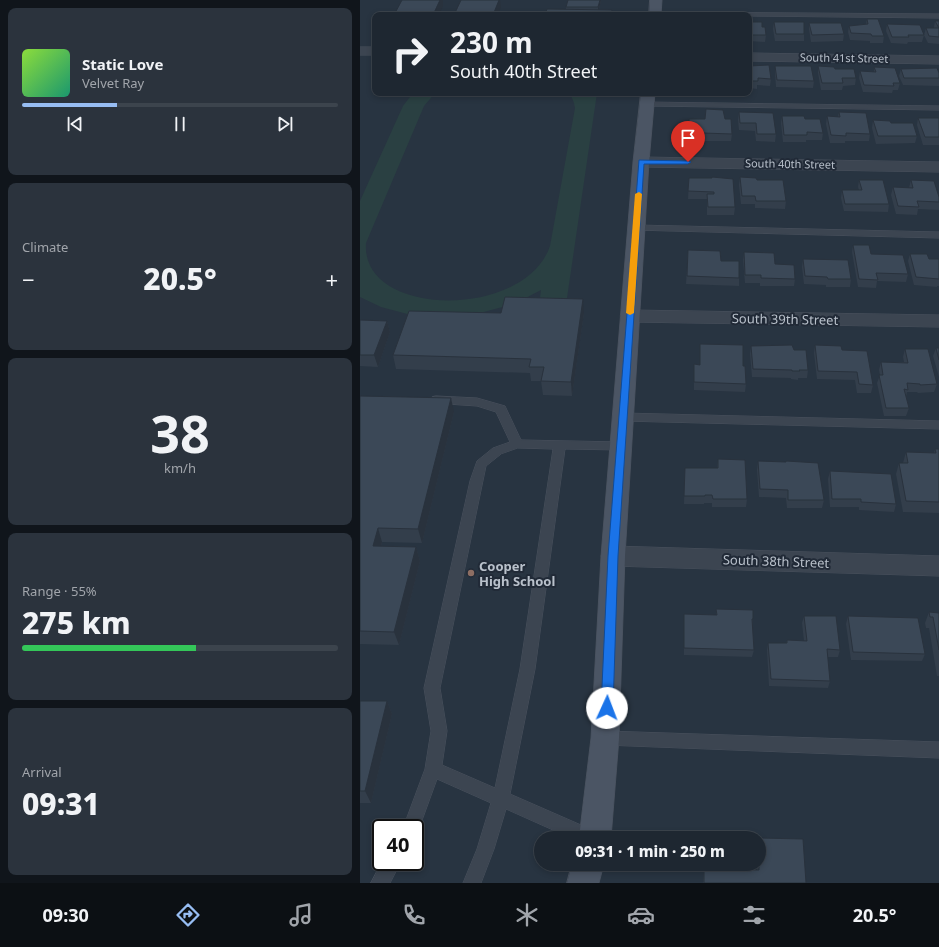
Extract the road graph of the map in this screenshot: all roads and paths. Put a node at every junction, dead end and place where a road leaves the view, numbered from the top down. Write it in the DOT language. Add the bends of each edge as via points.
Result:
graph roads {
  1 [pos="656,0"];
  2 [pos="655,12"];
  3 [pos="752,15"];
  4 [pos="939,16"];
  5 [pos="360,51"];
  6 [pos="372,51"];
  7 [pos="752,57"];
  8 [pos="939,60"];
  9 [pos="647,98"];
  10 [pos="939,108"];
  11 [pos="641,162"];
  12 [pos="939,167"];
  13 [pos="636,228"];
  14 [pos="939,235"];
  15 [pos="630,316"];
  16 [pos="939,321"];
  17 [pos="423,400"];
  18 [pos="623,417"];
  19 [pos="939,425"];
  20 [pos="517,444"];
  21 [pos="560,445"];
  22 [pos="621,446"];
  23 [pos="613,556"];
  24 [pos="939,566"];
  25 [pos="605,738"];
  26 [pos="939,750"];
  27 [pos="433,769"];
  28 [pos="501,799"];
  29 [pos="414,819"];
  30 [pos="575,831"];
  31 [pos="596,831"];
  32 [pos="387,871"];
  33 [pos="586,871"];
  34 [pos="380,883"];
  35 [pos="472,883"];
  36 [pos="583,883"];
  1 -- 2 [label="street"];
  3 -- 4 [label="lane"];
  5 -- 6 [label="street"];
  7 -- 8 [label="street, South 41st Street"];
  9 -- 10 [label="lane"];
  9 -- 11 [label="street"];
  11 -- 12 [label="street, South 40th Street"];
  11 -- 13 [label="street"];
  13 -- 14 [label="lane"];
  13 -- 15 [label="street"];
  15 -- 16 [label="street, South 39th Street"];
  15 -- 18 [label="street"];
  17 -- 20 [label="lane" via="470,400 488,403 501,409"];
  18 -- 19 [label="lane"];
  18 -- 22 [label="street"];
  20 -- 21 [label="lane"];
  20 -- 27 [label="lane" via="497,451 481,464 476,481 432,688 439,730"];
  21 -- 22 [label="lane"];
  21 -- 28 [label="lane" via="524,691"];
  22 -- 23 [label="street"];
  23 -- 24 [label="street, South 38th Street"];
  23 -- 25 [label="street"];
  25 -- 26 [label="lane"];
  25 -- 31 [label="street"];
  27 -- 28 [label="lane"];
  27 -- 29 [label="lane"];
  28 -- 30 [label="lane"];
  28 -- 35 [label="lane" via="480,866"];
  32 -- 34 [label="lane"];
  33 -- 36 [label="street"];
}
